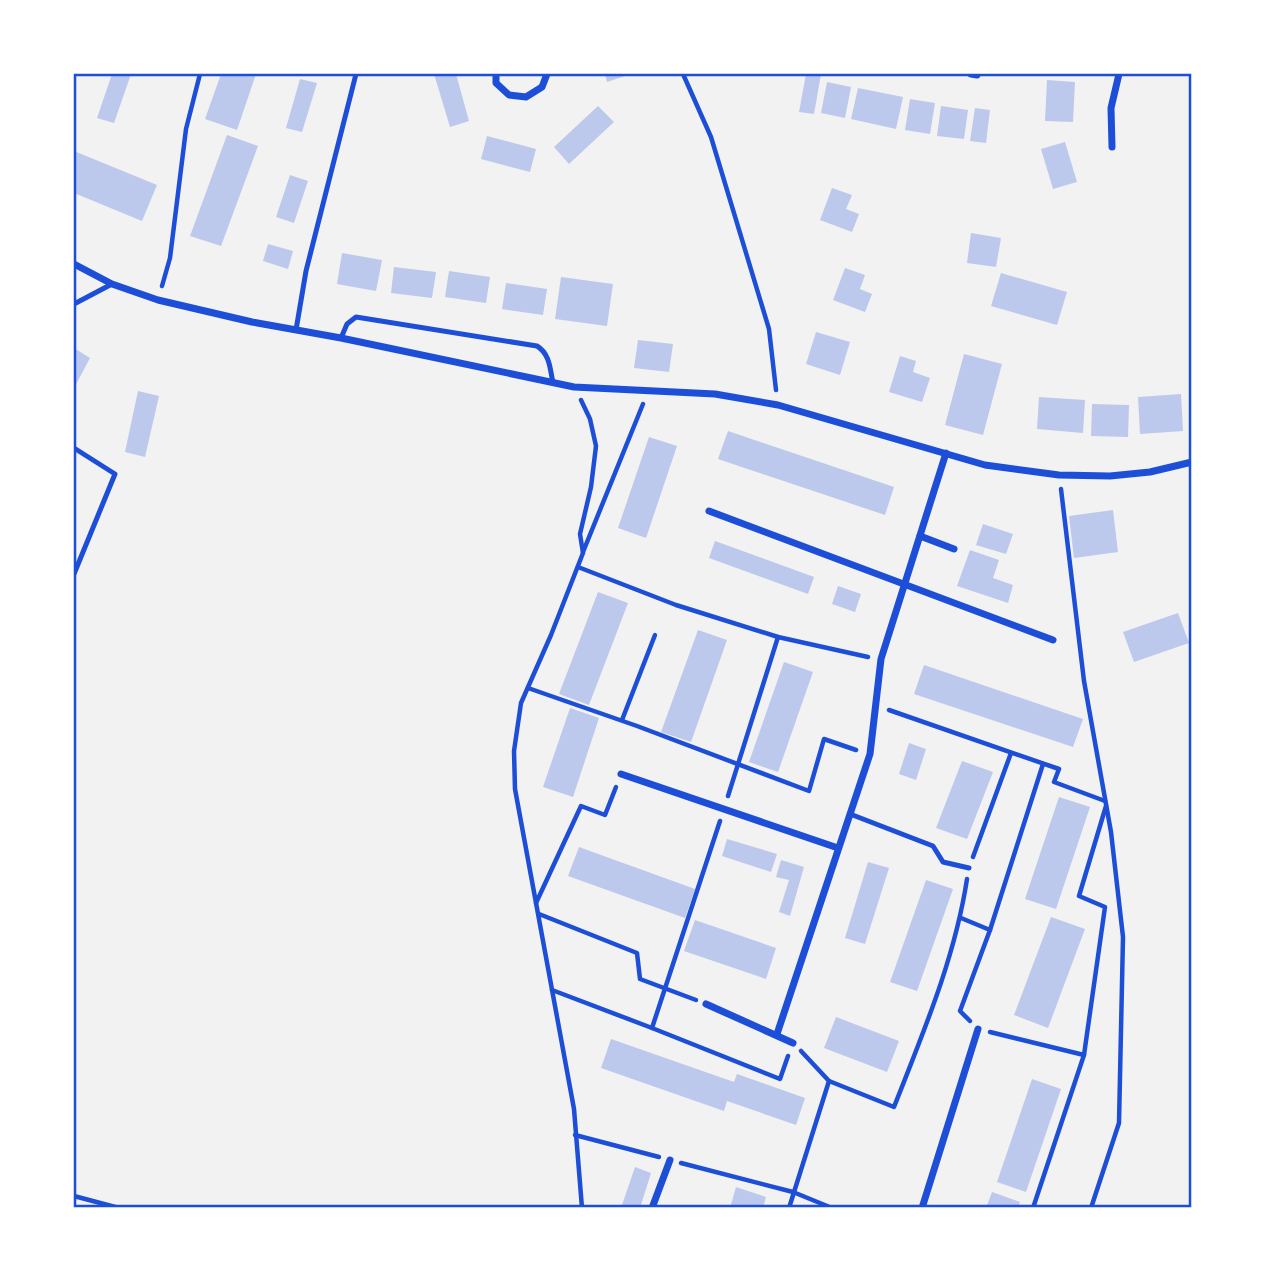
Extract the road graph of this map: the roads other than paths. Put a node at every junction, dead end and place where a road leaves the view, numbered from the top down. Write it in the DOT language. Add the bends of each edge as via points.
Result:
graph roads {
  1 [pos="356,74"];
  2 [pos="496,74"];
  3 [pos="547,74"];
  4 [pos="1119,74"];
  5 [pos="1112,147"];
  6 [pos="74,264"];
  7 [pos="112,284"];
  8 [pos="74,304"];
  9 [pos="296,330"];
  10 [pos="341,338"];
  11 [pos="553,383"];
  12 [pos="74,447"];
  13 [pos="946,453"];
  14 [pos="1192,462"];
  15 [pos="709,511"];
  16 [pos="920,536"];
  17 [pos="954,548"];
  18 [pos="74,574"];
  19 [pos="905,583"];
  20 [pos="1053,640"];
  21 [pos="621,774"];
  22 [pos="850,814"];
  23 [pos="838,848"];
  24 [pos="969,868"];
  25 [pos="706,1004"];
  26 [pos="978,1029"];
  27 [pos="777,1034"];
  28 [pos="793,1043"];
  29 [pos="670,1160"];
  30 [pos="652,1208"];
  31 [pos="922,1208"];
  1 -- 9 [label="lane" via="306,271"];
  2 -- 3 [label="street" via="496,83 509,95 526,97 541,87"];
  4 -- 5 [label="street" via="1111,108"];
  6 -- 7 [label="street"];
  7 -- 8 [label="lane"];
  7 -- 9 [label="street" via="158,300"];
  9 -- 10 [label="street"];
  10 -- 11 [label="street"];
  10 -- 11 [label="lane" via="356,317 537,346 547,357"];
  11 -- 13 [label="street" via="715,394 778,405"];
  12 -- 18 [label="lane" via="115,474"];
  13 -- 14 [label="street" via="985,465 1059,475 1110,476"];
  13 -- 16 [label="street"];
  15 -- 19 [label="street"];
  16 -- 17 [label="street"];
  16 -- 19 [label="street"];
  19 -- 20 [label="street"];
  19 -- 22 [label="street" via="881,659 870,754"];
  21 -- 23 [label="street"];
  22 -- 23 [label="street"];
  22 -- 24 [label="lane" via="933,846 943,862"];
  23 -- 27 [label="street"];
  25 -- 27 [label="street"];
  26 -- 31 [label="street"];
  27 -- 28 [label="street"];
  29 -- 30 [label="street"];
}
